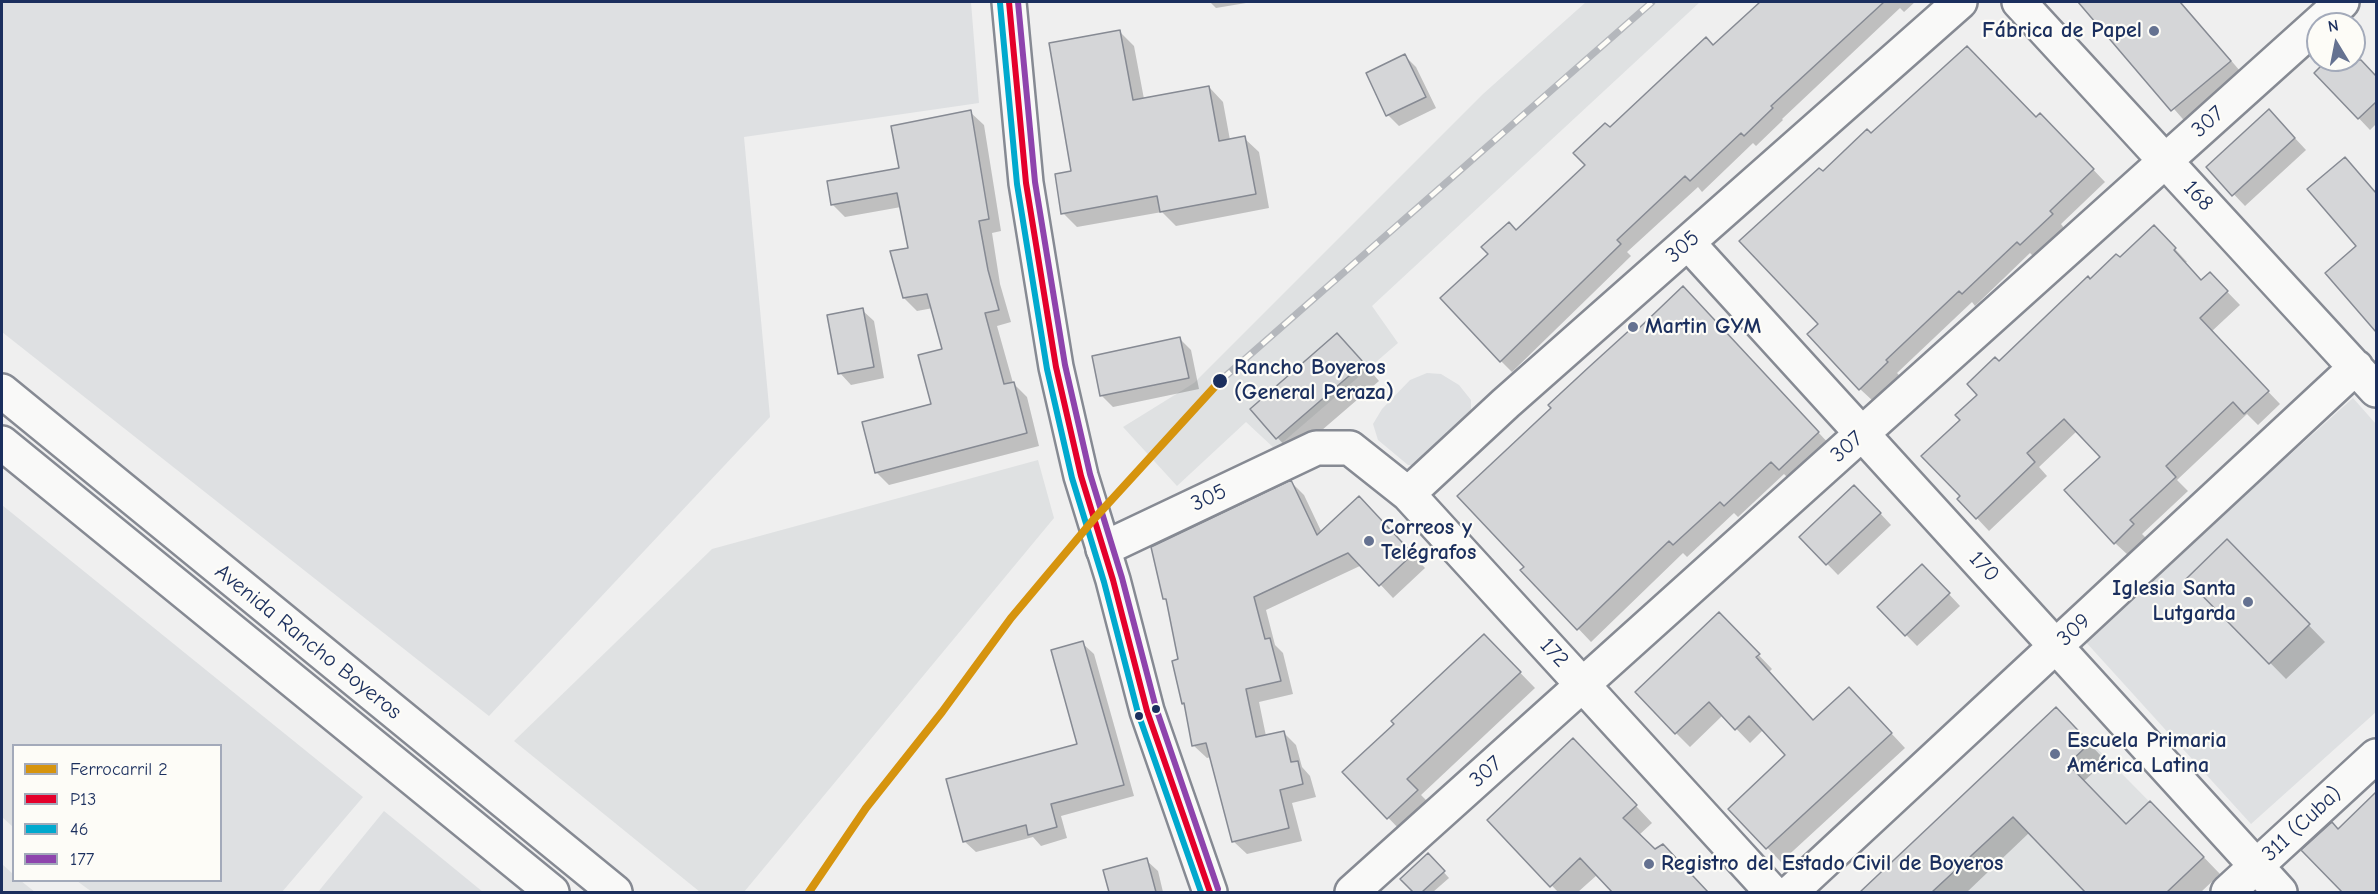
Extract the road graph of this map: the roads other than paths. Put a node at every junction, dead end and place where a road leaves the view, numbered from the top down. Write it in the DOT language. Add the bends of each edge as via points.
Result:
graph roads {
  1 [pos="1010,2"];
  2 [pos="1960,2"];
  3 [pos="2019,2"];
  4 [pos="2342,2"];
  5 [pos="2165,161"];
  6 [pos="1688,243"];
  7 [pos="2366,379"];
  8 [pos="2,391"];
  9 [pos="1860,435"];
  10 [pos="2,443"];
  11 [pos="1316,448"];
  12 [pos="1408,494"];
  13 [pos="1103,549"];
  14 [pos="2057,646"];
  15 [pos="1583,685"];
  16 [pos="2376,756"];
  17 [pos="2256,867"];
  18 [pos="552,892"];
  19 [pos="615,892"];
  20 [pos="1210,892"];
  21 [pos="1352,892"];
  22 [pos="1772,892"];
  23 [pos="1791,892"];
  24 [pos="2228,892"];
  25 [pos="2280,892"];
  1 -- 13 [label="street" via="1036,254 1056,367 1081,476"];
  2 -- 6 [label="street, 305"];
  3 -- 5 [label="street, 168"];
  4 -- 5 [label="street, 307"];
  5 -- 7 [label="street, 168"];
  5 -- 9 [label="street, 307"];
  6 -- 9 [label="street, 170"];
  6 -- 12 [label="street, 305"];
  7 -- 14 [label="street, 309"];
  8 -- 19 [label="street, Avenida Rancho Boyeros"];
  9 -- 14 [label="street, 170"];
  9 -- 15 [label="street, 307"];
  10 -- 18 [label="street, Avenida Rancho Boyeros"];
  11 -- 12 [label="street, 172" via="1350,448"];
  11 -- 13 [label="street, 305"];
  12 -- 15 [label="street, 172"];
  13 -- 20 [label="street" via="1150,722"];
  14 -- 17 [label="street, 170"];
  14 -- 23 [label="street, 309"];
  15 -- 21 [label="street, 307"];
  15 -- 22 [label="street, 172"];
  16 -- 17 [label="street, 311 (Cuba)"];
  17 -- 24 [label="street, 311 (Cuba)"];
  17 -- 25 [label="street, 170"];
}
